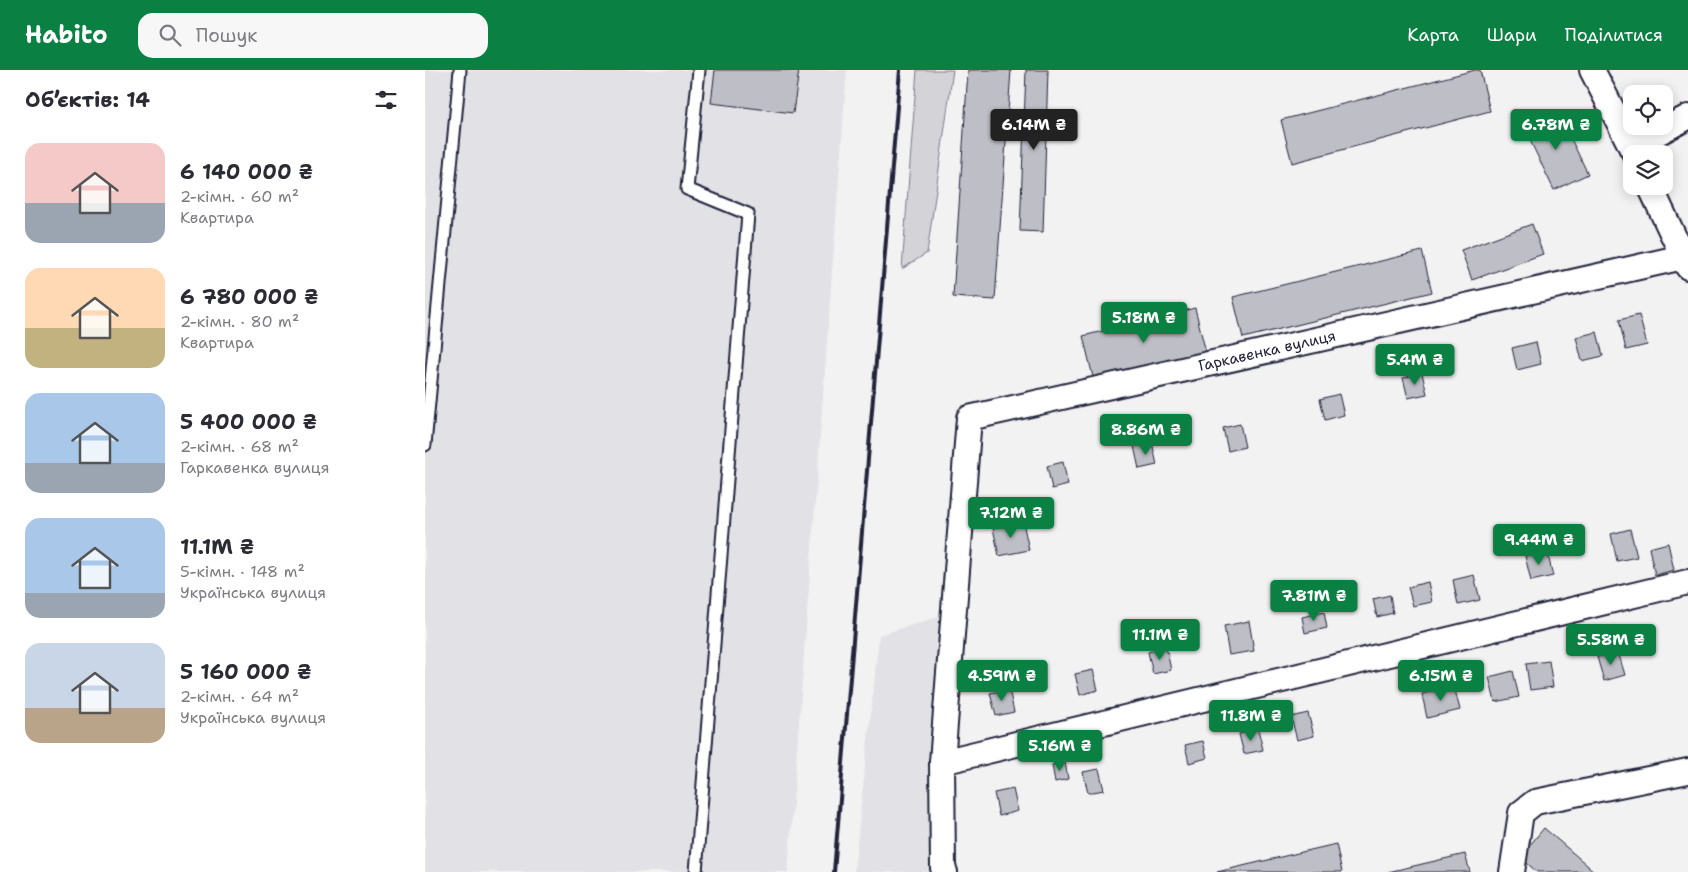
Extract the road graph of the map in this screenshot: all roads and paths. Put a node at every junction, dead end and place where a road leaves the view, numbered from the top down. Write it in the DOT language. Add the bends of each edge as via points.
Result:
graph roads {
  1 [pos="460,70"];
  2 [pos="699,70"];
  3 [pos="1592,70"];
  4 [pos="1688,117"];
  5 [pos="1630,145"];
  6 [pos="1641,145"];
  7 [pos="1654,195"];
  8 [pos="1685,262"];
  9 [pos="425,445"];
  10 [pos="1688,582"];
  11 [pos="942,762"];
  12 [pos="1688,771"];
  13 [pos="697,872"];
  14 [pos="945,872"];
  15 [pos="1512,872"];
  1 -- 9 [label="lane"];
  2 -- 13 [label="lane" via="687,189 748,214"];
  3 -- 5 [label="street"];
  4 -- 6 [label="street"];
  7 -- 8 [label="street"];
  8 -- 11 [label="street, Гаркавенка вулиця" via="969,418"];
  10 -- 11 [label="street"];
  11 -- 14 [label="street"];
  12 -- 15 [label="street" via="1535,802 1521,813"];
}
